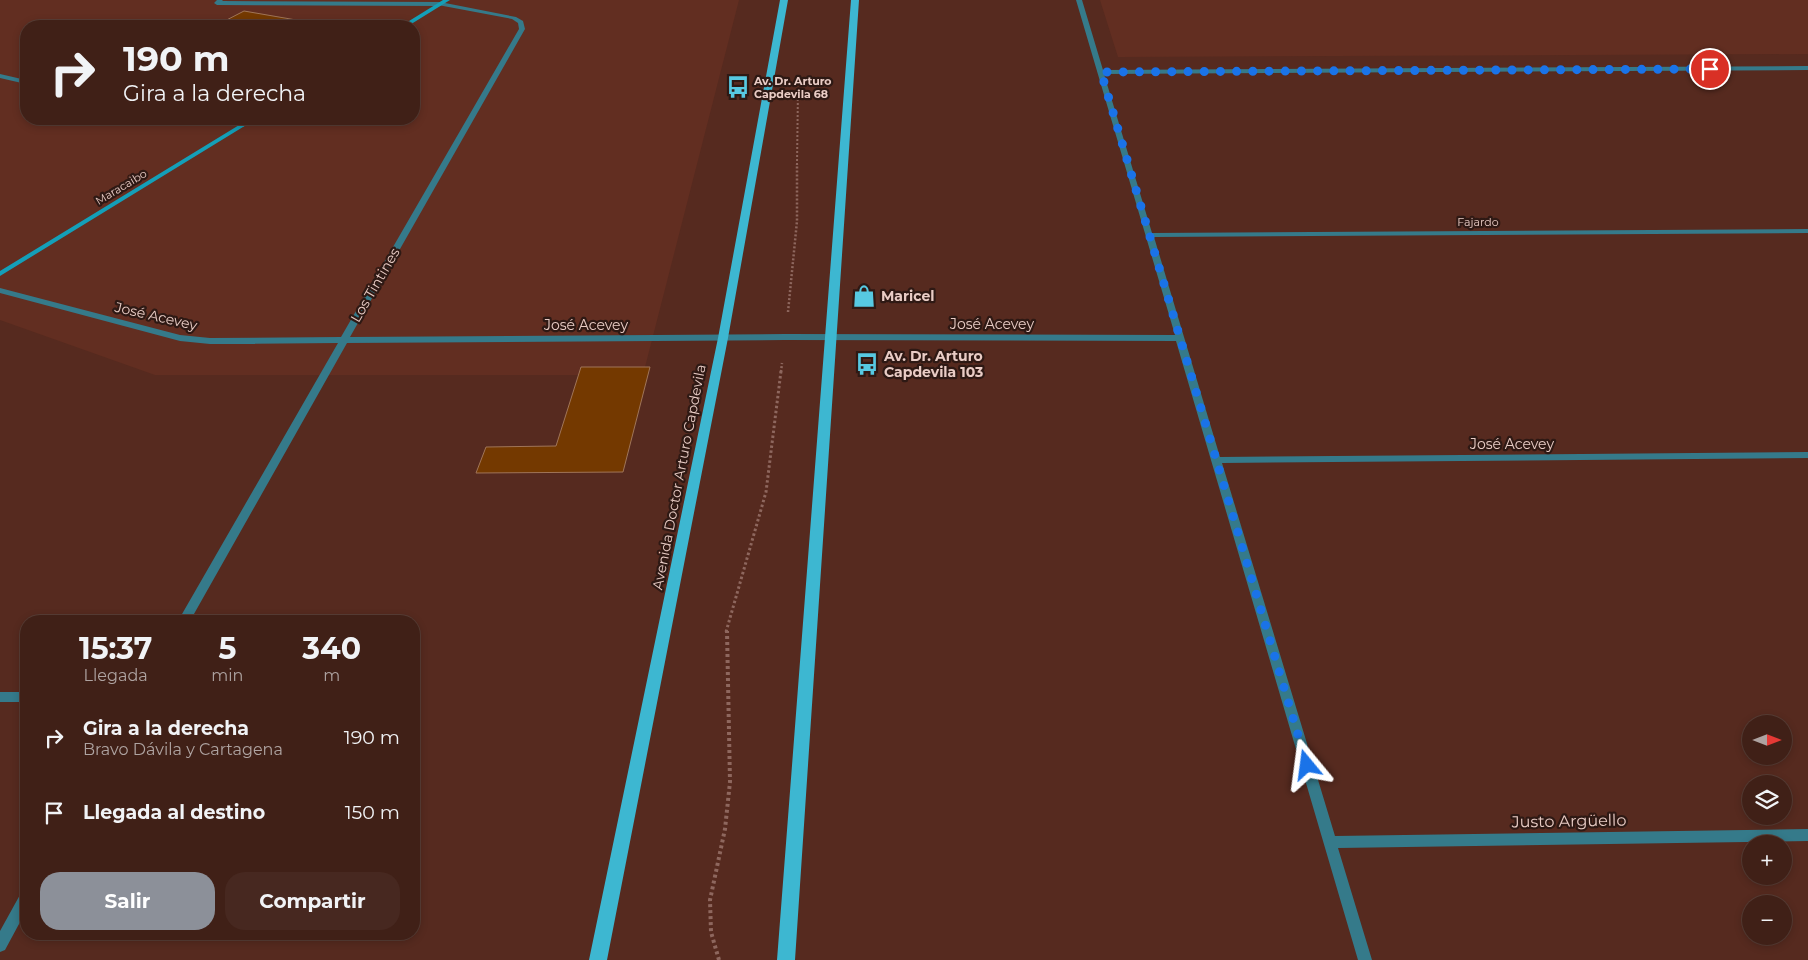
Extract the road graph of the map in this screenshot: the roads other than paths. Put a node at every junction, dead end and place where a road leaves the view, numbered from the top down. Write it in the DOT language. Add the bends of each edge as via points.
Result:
graph roads {
  1 [pos="220,0"];
  2 [pos="784,0"];
  3 [pos="855,0"];
  4 [pos="1079,0"];
  5 [pos="443,2"];
  6 [pos="414,20"];
  7 [pos="1808,68"];
  8 [pos="1101,72"];
  9 [pos="0,76"];
  10 [pos="20,81"];
  11 [pos="243,125"];
  12 [pos="1808,231"];
  13 [pos="1149,235"];
  14 [pos="0,274"];
  15 [pos="0,290"];
  16 [pos="723,338"];
  17 [pos="831,338"];
  18 [pos="1180,338"];
  19 [pos="342,341"];
  20 [pos="1808,455"];
  21 [pos="1216,460"];
  22 [pos="187,615"];
  23 [pos="20,696"];
  24 [pos="0,698"];
  25 [pos="1808,835"];
  26 [pos="1330,842"];
  27 [pos="20,909"];
  28 [pos="0,944"];
  29 [pos="598,960"];
  30 [pos="786,960"];
  31 [pos="1365,960"];
  1 -- 5 [label="street" via="217,3"];
  2 -- 16 [label="main road, Avenida Doctor Arturo Capdevila"];
  3 -- 17 [label="main road"];
  4 -- 8 [label="street"];
  5 -- 6 [label="main road"];
  5 -- 19 [label="street, Los Tintines" via="514,18 522,22 522,29"];
  7 -- 8 [label="street"];
  8 -- 13 [label="street"];
  9 -- 10 [label="street"];
  11 -- 14 [label="main road, Maracaibo"];
  12 -- 13 [label="street, Fajardo"];
  13 -- 18 [label="street"];
  15 -- 19 [label="street, José Acevey" via="180,338"];
  16 -- 17 [label="street, José Acevey"];
  16 -- 19 [label="street, José Acevey"];
  16 -- 29 [label="main road, Avenida Doctor Arturo Capdevila"];
  17 -- 18 [label="street, José Acevey"];
  17 -- 30 [label="main road"];
  18 -- 21 [label="street"];
  19 -- 22 [label="street, Los Tintines"];
  20 -- 21 [label="street, José Acevey"];
  21 -- 26 [label="street"];
  23 -- 24 [label="street"];
  25 -- 26 [label="street, Justo Argüello"];
  26 -- 31 [label="street"];
  27 -- 28 [label="street"];
}
